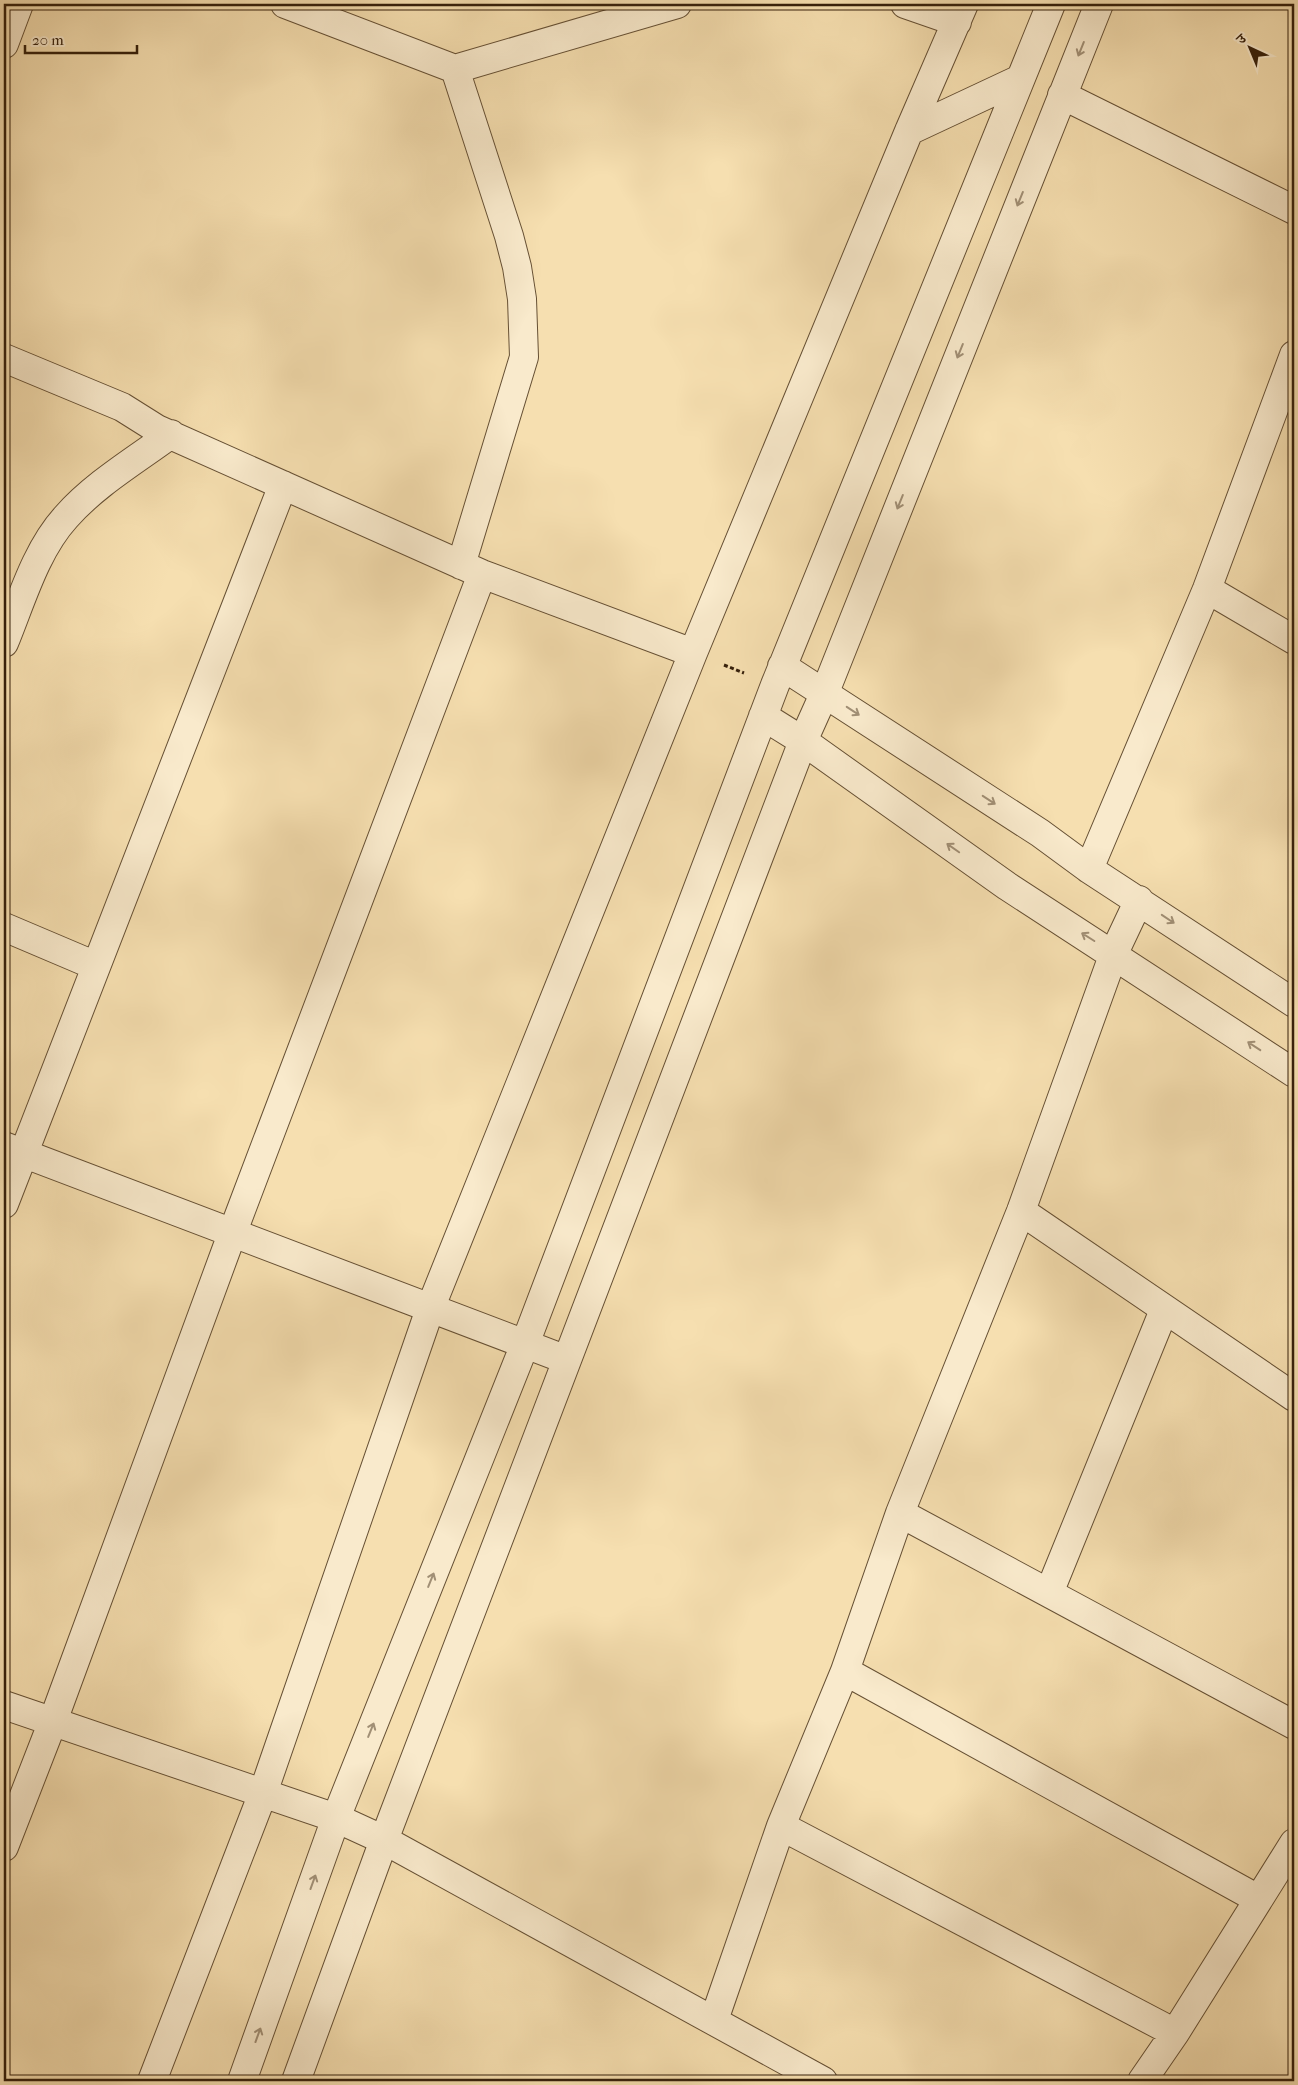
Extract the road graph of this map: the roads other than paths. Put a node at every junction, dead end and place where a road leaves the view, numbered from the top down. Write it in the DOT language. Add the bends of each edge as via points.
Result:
graph roads {
  1 [pos="19,4"];
  2 [pos="285,4"];
  3 [pos="677,4"];
  4 [pos="906,4"];
  5 [pos="1051,4"];
  6 [pos="1099,4"];
  7 [pos="960,13"];
  8 [pos="4,44"];
  9 [pos="455,69"];
  10 [pos="1020,79"];
  11 [pos="1062,95"];
  12 [pos="908,131"];
  13 [pos="1294,210"];
  14 [pos="1294,355"];
  15 [pos="4,358"];
  16 [pos="164,431"];
  17 [pos="283,485"];
  18 [pos="472,569"];
  19 [pos="1207,589"];
  20 [pos="1294,640"];
  21 [pos="4,643"];
  22 [pos="693,653"];
  23 [pos="779,676"];
  24 [pos="825,692"];
  25 [pos="763,716"];
  26 [pos="803,741"];
  27 [pos="1089,869"];
  28 [pos="1139,900"];
  29 [pos="4,927"];
  30 [pos="1114,954"];
  31 [pos="96,966"];
  32 [pos="1294,1003"];
  33 [pos="1294,1072"];
  34 [pos="13,1150"];
  35 [pos="4,1204"];
  36 [pos="1021,1211"];
  37 [pos="232,1234"];
  38 [pos="430,1309"];
  39 [pos="1164,1310"];
  40 [pos="525,1344"];
  41 [pos="567,1360"];
  42 [pos="1294,1397"];
  43 [pos="900,1513"];
  44 [pos="1049,1593"];
  45 [pos="845,1671"];
  46 [pos="4,1705"];
  47 [pos="53,1721"];
  48 [pos="1294,1725"];
  49 [pos="263,1793"];
  50 [pos="336,1818"];
  51 [pos="781,1826"];
  52 [pos="384,1840"];
  53 [pos="1294,1843"];
  54 [pos="4,1848"];
  55 [pos="1258,1899"];
  56 [pos="714,2020"];
  57 [pos="1175,2033"];
  58 [pos="152,2081"];
  59 [pos="242,2081"];
  60 [pos="296,2081"];
  61 [pos="823,2081"];
  62 [pos="1142,2081"];
  1 -- 8 [label="street"];
  2 -- 9 [label="street"];
  3 -- 9 [label="street"];
  4 -- 7 [label="street"];
  5 -- 10 [label="street"];
  6 -- 11 [label="street, one-way"];
  7 -- 12 [label="street"];
  9 -- 18 [label="street" via="509,236 522,299 524,357"];
  10 -- 12 [label="street"];
  10 -- 23 [label="street"];
  11 -- 13 [label="street"];
  11 -- 24 [label="street, one-way"];
  12 -- 22 [label="street"];
  14 -- 19 [label="street"];
  15 -- 16 [label="street" via="122,407"];
  16 -- 17 [label="street"];
  16 -- 21 [label="street" via="65,517 41,554"];
  17 -- 18 [label="street"];
  17 -- 31 [label="street"];
  18 -- 22 [label="street"];
  18 -- 37 [label="street"];
  19 -- 20 [label="street"];
  19 -- 27 [label="street"];
  22 -- 38 [label="street"];
  23 -- 24 [label="street"];
  23 -- 25 [label="street"];
  24 -- 26 [label="street"];
  24 -- 27 [label="street, one-way" via="1040,833"];
  25 -- 26 [label="street"];
  25 -- 40 [label="street"];
  30 -- 26 [label="street, one-way" via="1007,886"];
  26 -- 41 [label="street"];
  27 -- 28 [label="street"];
  28 -- 30 [label="street"];
  28 -- 32 [label="street, one-way"];
  29 -- 31 [label="street"];
  33 -- 30 [label="street, one-way"];
  30 -- 36 [label="street"];
  31 -- 34 [label="street"];
  34 -- 35 [label="street"];
  34 -- 37 [label="street"];
  36 -- 39 [label="street"];
  36 -- 43 [label="street"];
  37 -- 38 [label="street"];
  37 -- 47 [label="street"];
  38 -- 40 [label="street"];
  38 -- 49 [label="street"];
  39 -- 42 [label="street"];
  39 -- 44 [label="street"];
  40 -- 41 [label="street"];
  50 -- 40 [label="street, one-way"];
  41 -- 52 [label="street"];
  43 -- 44 [label="street"];
  43 -- 45 [label="street"];
  44 -- 48 [label="street"];
  45 -- 51 [label="street"];
  45 -- 55 [label="street"];
  46 -- 47 [label="street"];
  47 -- 49 [label="street"];
  47 -- 54 [label="street"];
  49 -- 50 [label="street"];
  49 -- 58 [label="street"];
  50 -- 52 [label="street"];
  59 -- 50 [label="street, one-way"];
  51 -- 56 [label="street"];
  51 -- 57 [label="street"];
  52 -- 56 [label="street"];
  52 -- 60 [label="street"];
  53 -- 55 [label="street"];
  55 -- 57 [label="street"];
  56 -- 61 [label="street"];
  57 -- 62 [label="street"];
}
